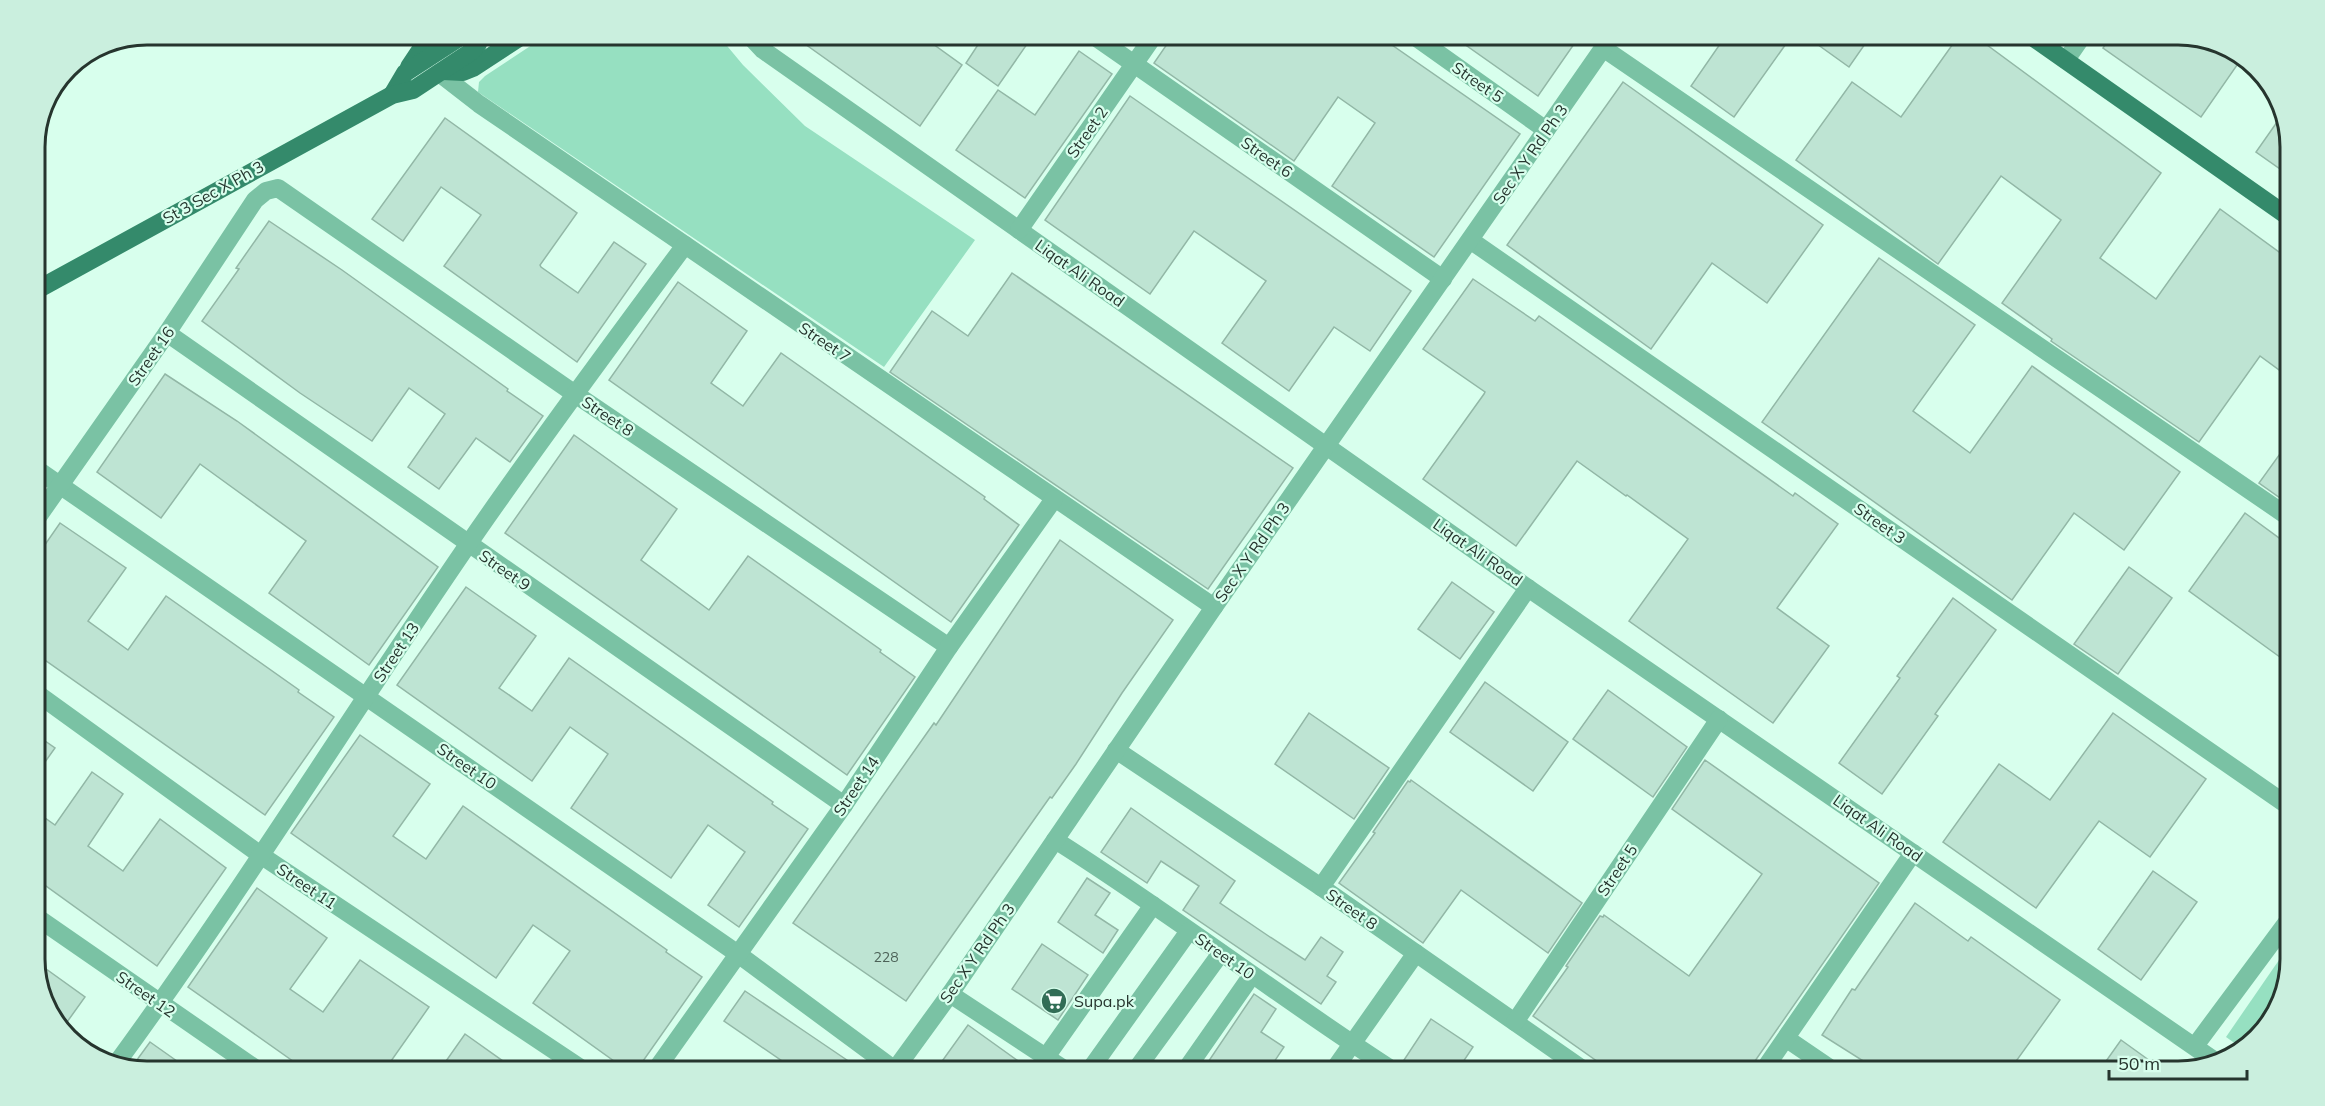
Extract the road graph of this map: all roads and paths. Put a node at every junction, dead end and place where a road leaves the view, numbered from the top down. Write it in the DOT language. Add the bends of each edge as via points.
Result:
graph roads {
  1 [pos="423,45"];
  2 [pos="448,45"];
  3 [pos="477,45"];
  4 [pos="508,45"];
  5 [pos="758,45"];
  6 [pos="1107,45"];
  7 [pos="1148,45"];
  8 [pos="1426,45"];
  9 [pos="1605,45"];
  10 [pos="1614,45"];
  11 [pos="2044,45"];
  12 [pos="2076,45"];
  13 [pos="2066,60"];
  14 [pos="1135,64"];
  15 [pos="441,72"];
  16 [pos="405,73"];
  17 [pos="392,95"];
  18 [pos="1546,130"];
  19 [pos="254,170"];
  20 [pos="266,191"];
  21 [pos="2280,211"];
  22 [pos="1019,230"];
  23 [pos="1470,240"];
  24 [pos="685,246"];
  25 [pos="1443,279"];
  26 [pos="45,285"];
  27 [pos="167,333"];
  28 [pos="575,394"];
  29 [pos="1327,445"];
  30 [pos="45,475"];
  31 [pos="59,485"];
  32 [pos="1054,499"];
  33 [pos="45,506"];
  34 [pos="2280,511"];
  35 [pos="468,544"];
  36 [pos="1528,588"];
  37 [pos="1214,607"];
  38 [pos="949,647"];
  39 [pos="366,696"];
  40 [pos="45,699"];
  41 [pos="1719,719"];
  42 [pos="1116,750"];
  43 [pos="2280,800"];
  44 [pos="844,805"];
  45 [pos="1055,840"];
  46 [pos="1913,853"];
  47 [pos="262,856"];
  48 [pos="1321,887"];
  49 [pos="1153,905"];
  50 [pos="45,923"];
  51 [pos="1189,931"];
  52 [pos="2280,931"];
  53 [pos="1221,953"];
  54 [pos="1416,953"];
  55 [pos="738,954"];
  56 [pos="1252,975"];
  57 [pos="950,994"];
  58 [pos="160,1004"];
  59 [pos="1515,1022"];
  60 [pos="1787,1039"];
  61 [pos="1352,1044"];
  62 [pos="2195,1046"];
  63 [pos="2209,1056"];
  64 [pos="121,1057"];
  65 [pos="1046,1057"];
  66 [pos="244,1061"];
  67 [pos="570,1061"];
  68 [pos="663,1061"];
  69 [pos="881,1061"];
  70 [pos="901,1061"];
  71 [pos="1052,1061"];
  72 [pos="1096,1061"];
  73 [pos="1142,1061"];
  74 [pos="1192,1061"];
  75 [pos="1340,1061"];
  76 [pos="1378,1061"];
  77 [pos="1572,1061"];
  78 [pos="1770,1061"];
  79 [pos="1819,1061"];
  1 -- 16 [label="main road"];
  2 -- 16 [label="main road"];
  3 -- 15 [label="main road, St 3 Sec X Ph 3"];
  4 -- 15 [label="main road" via="473,68"];
  5 -- 22 [label="street, Liqat Ali Road"];
  6 -- 14 [label="street, Street 6"];
  7 -- 14 [label="street, Street 2"];
  8 -- 18 [label="street, Street 5"];
  9 -- 18 [label="street, Sec X Y Rd Ph 3"];
  10 -- 34 [label="street"];
  11 -- 13 [label="main road"];
  12 -- 13 [label="street"];
  13 -- 21 [label="main road"];
  14 -- 22 [label="street, Street 2"];
  14 -- 25 [label="street, Street 6"];
  15 -- 17 [label="main road, St 3 Sec X Ph 3" via="413,90"];
  15 -- 24 [label="street, Street 7" via="479,104"];
  16 -- 17 [label="main road"];
  17 -- 19 [label="main road, St 3 Sec X Ph 3"];
  18 -- 23 [label="street, Sec X Y Rd Ph 3"];
  19 -- 20 [label="street"];
  19 -- 26 [label="main road, St 3 Sec X Ph 3"];
  20 -- 27 [label="street, Street 16" via="248,211"];
  20 -- 28 [label="street, Street 8" via="278,188 294,198"];
  22 -- 29 [label="street, Liqat Ali Road"];
  23 -- 25 [label="street, Sec X Y Rd Ph 3"];
  23 -- 43 [label="street, Street 3"];
  24 -- 28 [label="street, Street 13"];
  24 -- 32 [label="street, Street 7"];
  25 -- 29 [label="street, Sec X Y Rd Ph 3"];
  27 -- 31 [label="street, Street 16"];
  27 -- 35 [label="street, Street 9"];
  28 -- 35 [label="street, Street 13"];
  28 -- 38 [label="street, Street 8"];
  29 -- 36 [label="street, Liqat Ali Road"];
  29 -- 37 [label="street, Sec X Y Rd Ph 3"];
  30 -- 31 [label="street, Street 10"];
  31 -- 33 [label="street, Street 16"];
  31 -- 39 [label="street, Street 10"];
  32 -- 37 [label="street, Street 7"];
  32 -- 38 [label="street, Street 14"];
  35 -- 39 [label="street, Street 13"];
  35 -- 44 [label="street, Street 9"];
  36 -- 41 [label="street, Liqat Ali Road"];
  36 -- 48 [label="street"];
  37 -- 42 [label="street, Sec X Y Rd Ph 3"];
  38 -- 44 [label="street, Street 14"];
  39 -- 47 [label="street, Street 13"];
  39 -- 55 [label="street, Street 10"];
  40 -- 47 [label="street, Street 11"];
  41 -- 46 [label="street, Liqat Ali Road"];
  41 -- 59 [label="street, Street 5"];
  42 -- 45 [label="street, Sec X Y Rd Ph 3"];
  42 -- 48 [label="street, Street 8"];
  44 -- 55 [label="street, Street 14"];
  45 -- 49 [label="street, Street 10"];
  45 -- 57 [label="street, Sec X Y Rd Ph 3"];
  46 -- 60 [label="street"];
  46 -- 62 [label="street, Liqat Ali Road"];
  47 -- 58 [label="street, Street 13"];
  47 -- 67 [label="street, Street 11"];
  48 -- 54 [label="street, Street 8"];
  49 -- 51 [label="street, Street 10"];
  49 -- 65 [label="street"];
  50 -- 58 [label="street, Street 12"];
  51 -- 53 [label="street, Street 10"];
  51 -- 72 [label="street"];
  52 -- 62 [label="street"];
  53 -- 56 [label="street, Street 10"];
  53 -- 73 [label="street"];
  54 -- 59 [label="street, Street 8"];
  54 -- 61 [label="street"];
  55 -- 68 [label="street, Street 14"];
  55 -- 69 [label="street, Street 10"];
  56 -- 61 [label="street, Street 10"];
  56 -- 74 [label="street"];
  57 -- 65 [label="street"];
  57 -- 70 [label="street, Sec X Y Rd Ph 3"];
  58 -- 64 [label="street, Street 13"];
  58 -- 66 [label="street, Street 12"];
  59 -- 77 [label="street, Street 8"];
  60 -- 78 [label="street"];
  60 -- 79 [label="street"];
  61 -- 75 [label="street"];
  61 -- 76 [label="street, Street 10"];
  62 -- 63 [label="street, Liqat Ali Road"];
  65 -- 71 [label="street"];
}
